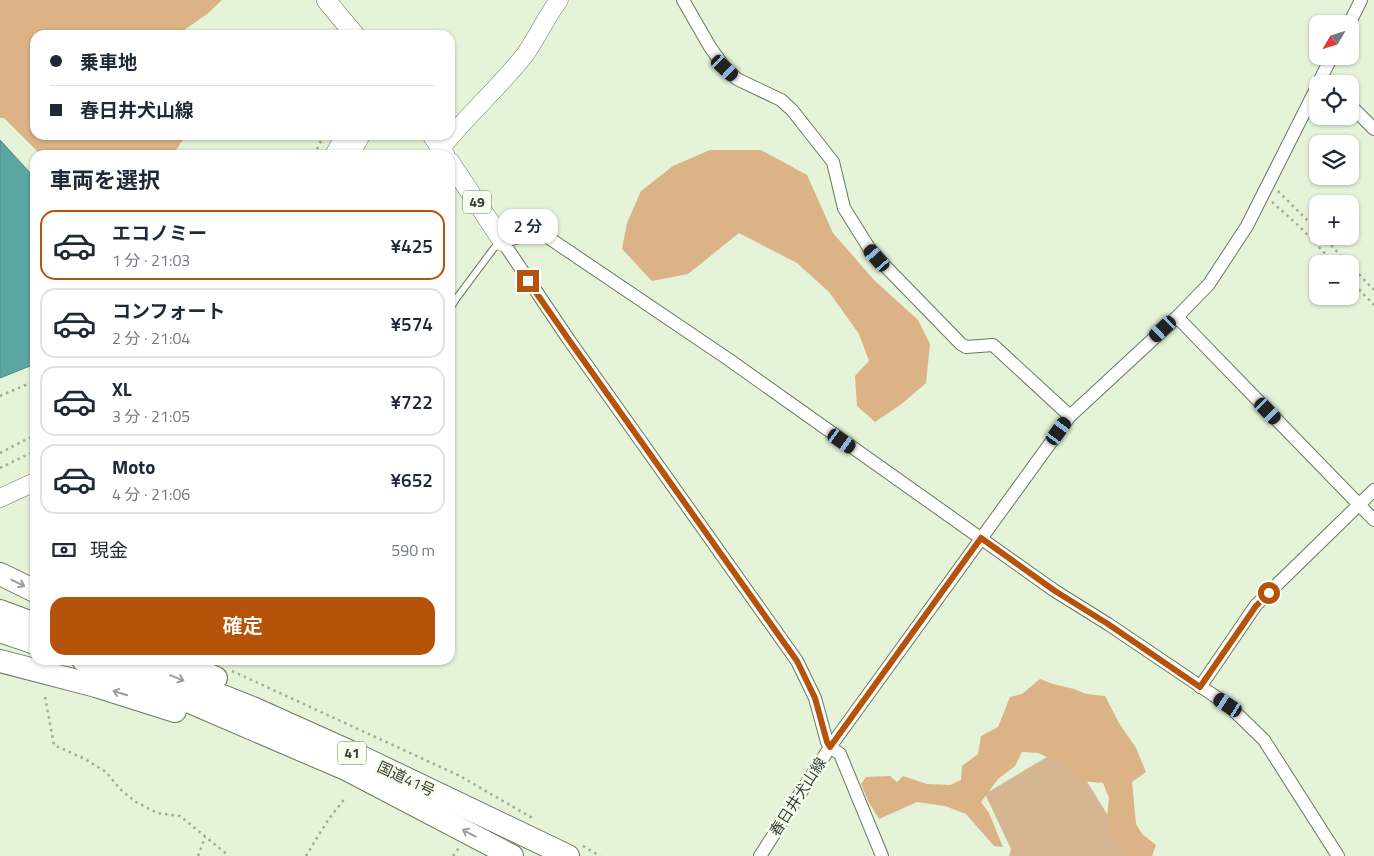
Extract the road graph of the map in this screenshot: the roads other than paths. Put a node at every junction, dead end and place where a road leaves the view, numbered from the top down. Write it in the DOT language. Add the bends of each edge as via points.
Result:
graph roads {
  1 [pos="326,0"];
  2 [pos="560,0"];
  3 [pos="683,0"];
  4 [pos="1361,0"];
  5 [pos="1354,15"];
  6 [pos="351,30"];
  7 [pos="1309,105"];
  8 [pos="1359,114"];
  9 [pos="1374,129"];
  10 [pos="455,135"];
  11 [pos="451,140"];
  12 [pos="442,150"];
  13 [pos="455,172"];
  14 [pos="503,242"];
  15 [pos="455,301"];
  16 [pos="1176,317"];
  17 [pos="1070,416"];
  18 [pos="30,484"];
  19 [pos="1374,490"];
  20 [pos="0,498"];
  21 [pos="1359,504"];
  22 [pos="1374,520"];
  23 [pos="981,538"];
  24 [pos="0,574"];
  25 [pos="30,589"];
  26 [pos="0,611"];
  27 [pos="30,622"];
  28 [pos="0,631"];
  29 [pos="30,641"];
  30 [pos="0,660"];
  31 [pos="95,665"];
  32 [pos="145,665"];
  33 [pos="187,665"];
  34 [pos="1200,687"];
  35 [pos="830,747"];
  36 [pos="348,770"];
  37 [pos="569,851"];
  38 [pos="512,856"];
  39 [pos="760,856"];
  40 [pos="882,856"];
  41 [pos="1338,856"];
  1 -- 6 [label="main road"];
  2 -- 10 [label="main road" via="525,54"];
  3 -- 17 [label="street" via="725,68 737,79 781,100 833,162 844,208 869,248 886,267 961,344 966,347 993,345"];
  4 -- 5 [label="street"];
  7 -- 16 [label="street" via="1247,226 1209,284"];
  8 -- 9 [label="street"];
  11 -- 12 [label="main road"];
  13 -- 14 [label="main road, 春日井犬山線 / 49"];
  14 -- 15 [label="lane" via="494,248"];
  14 -- 23 [label="street" via="525,235 549,238 728,359"];
  14 -- 35 [label="street, 春日井犬山線 / 49" via="797,661 815,698"];
  16 -- 17 [label="street"];
  16 -- 21 [label="street"];
  17 -- 23 [label="street"];
  18 -- 20 [label="main road"];
  19 -- 21 [label="street"];
  21 -- 22 [label="street"];
  21 -- 34 [label="street" via="1256,606"];
  23 -- 34 [label="street"];
  23 -- 35 [label="street"];
  24 -- 25 [label="highway, one-way"];
  26 -- 27 [label="highway"];
  28 -- 29 [label="highway"];
  36 -- 30 [label="highway, one-way" via="314,763 186,714"];
  31 -- 36 [label="highway, 国道41号 / 41"];
  32 -- 37 [label="highway, 国道41号 / 41, one-way" via="255,709"];
  33 -- 37 [label="highway" via="374,749 502,812"];
  34 -- 41 [label="street" via="1228,705 1264,740"];
  35 -- 39 [label="street, 春日井犬山線"];
  35 -- 40 [label="street" via="840,754"];
  38 -- 36 [label="highway, 国道41号 / 41, one-way"];
}
